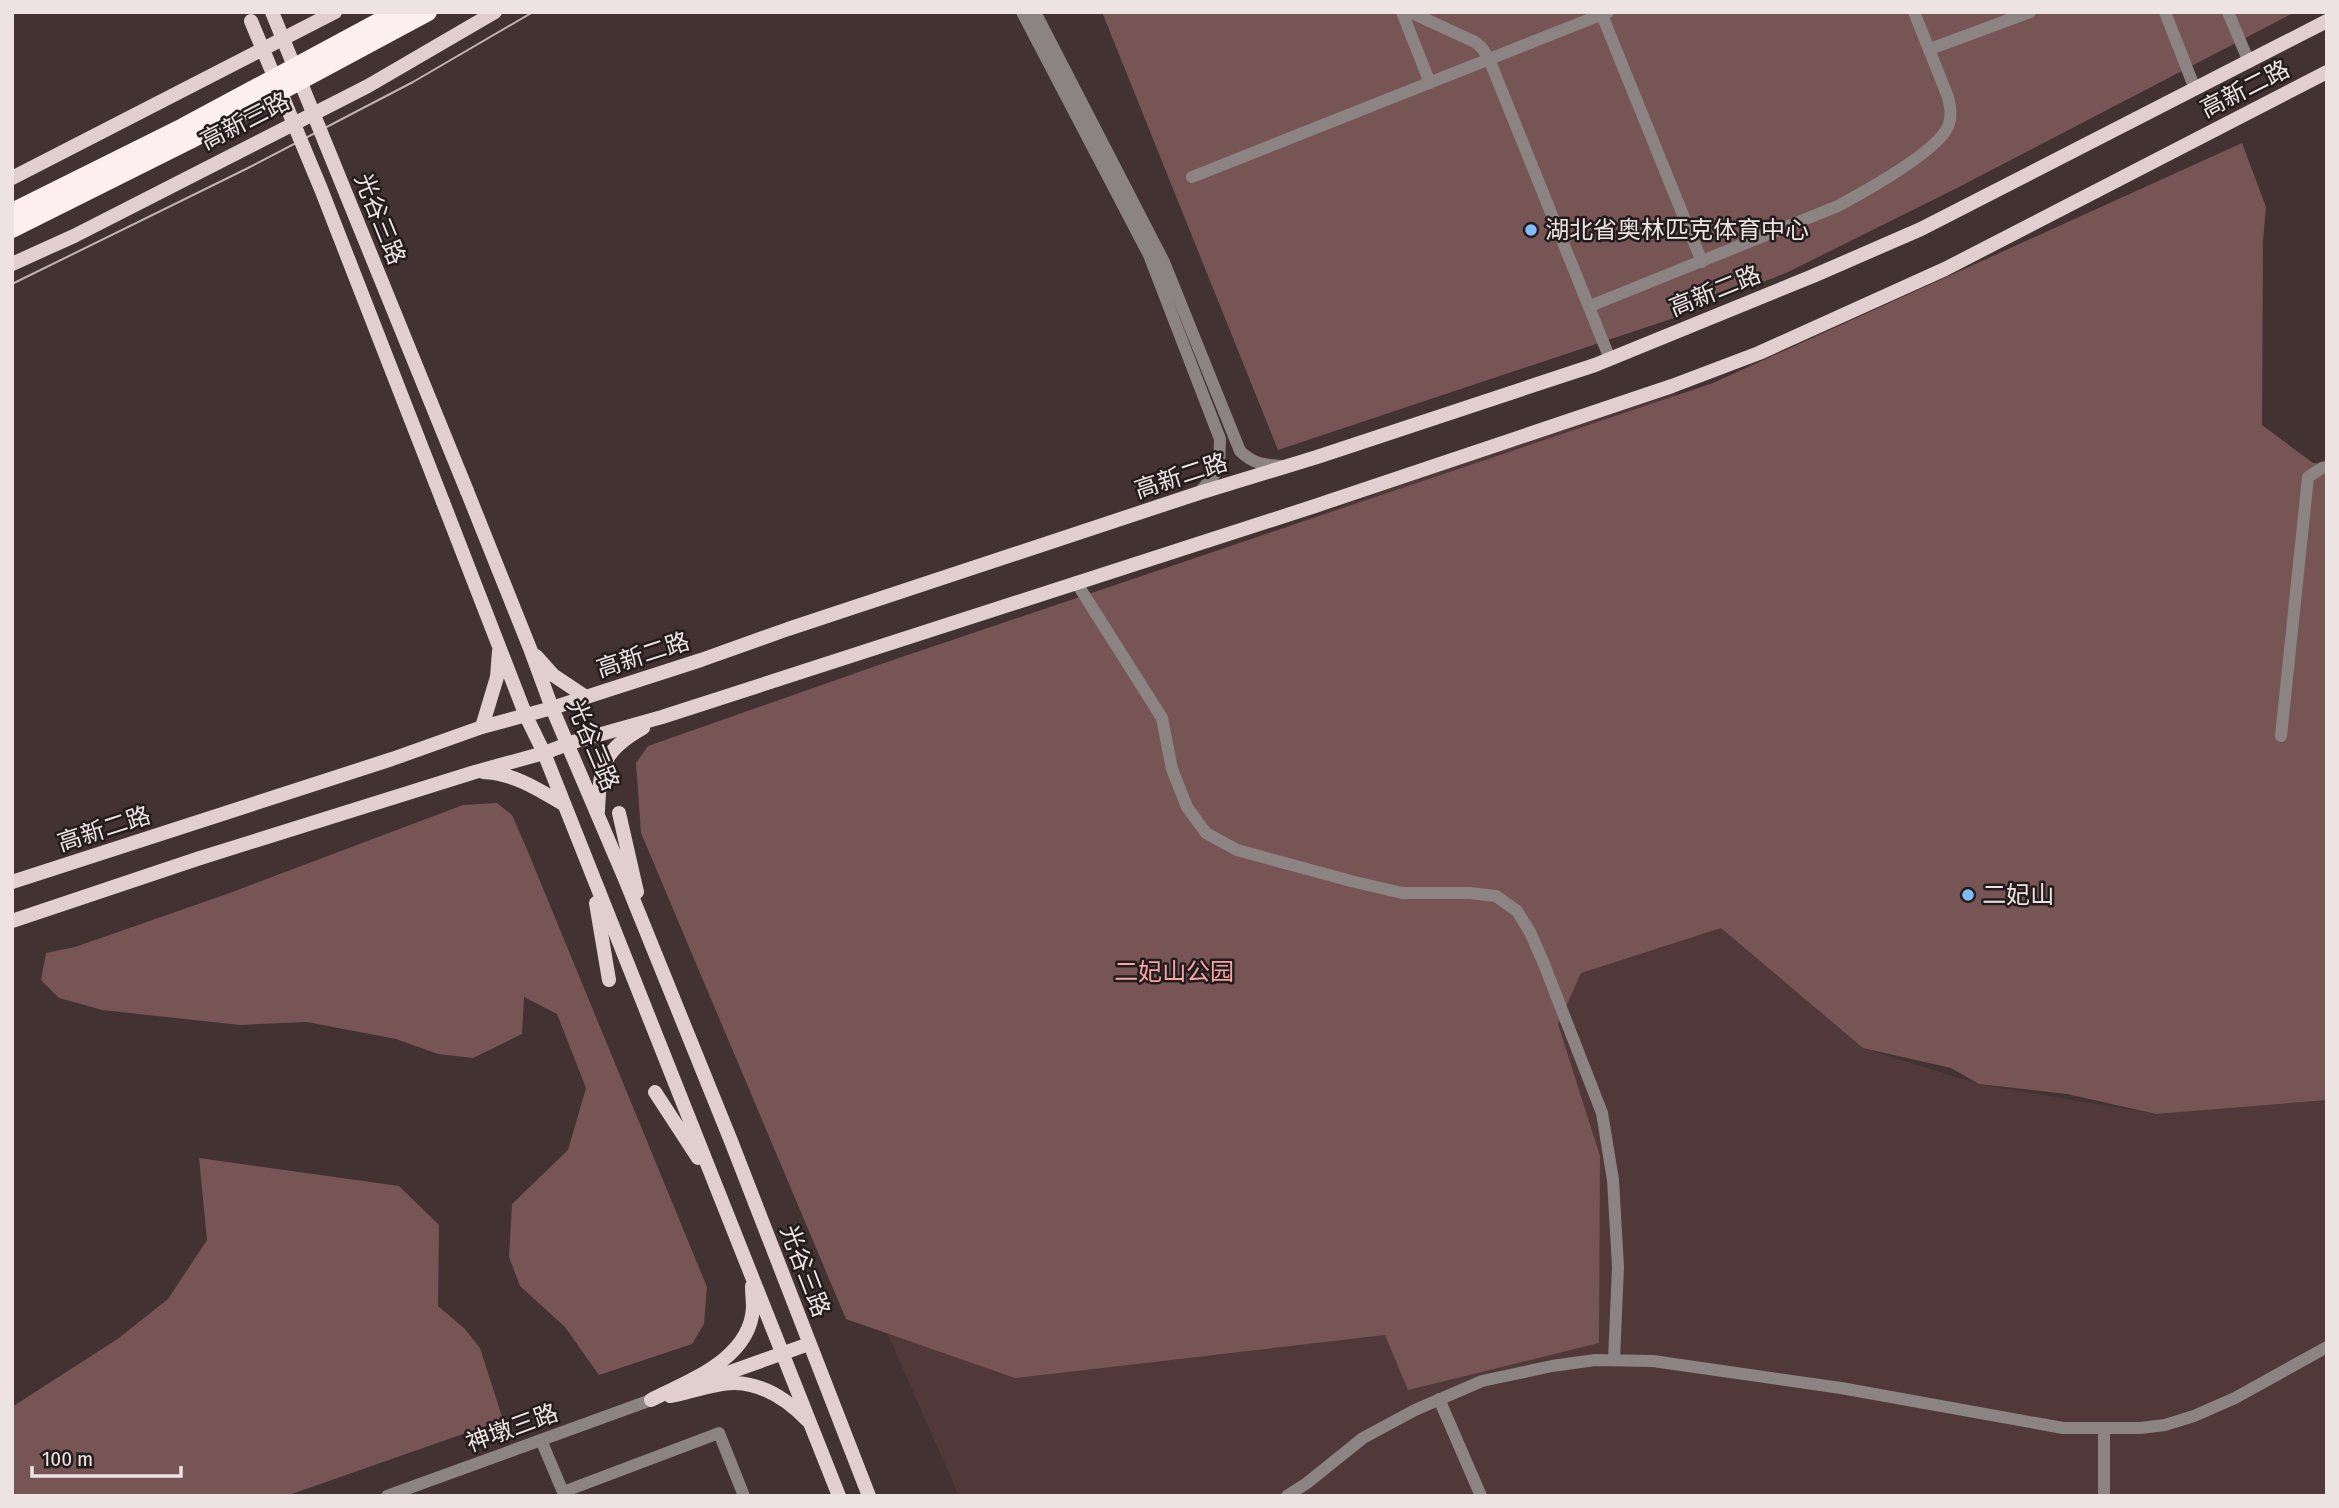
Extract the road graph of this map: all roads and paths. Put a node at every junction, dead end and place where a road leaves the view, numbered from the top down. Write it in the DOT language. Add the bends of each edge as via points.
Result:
graph roads {
  1 [pos="247,12"];
  2 [pos="272,12"];
  3 [pos="335,12"];
  4 [pos="397,12"];
  5 [pos="428,12"];
  6 [pos="495,12"];
  7 [pos="1021,12"];
  8 [pos="1035,12"];
  9 [pos="1402,12"];
  10 [pos="1410,12"];
  11 [pos="1914,12"];
  12 [pos="2030,12"];
  13 [pos="2165,12"];
  14 [pos="2228,12"];
  15 [pos="1605,13"];
  16 [pos="2327,21"];
  17 [pos="1930,49"];
  18 [pos="1489,59"];
  19 [pos="2249,62"];
  20 [pos="2327,72"];
  21 [pos="1430,83"];
  22 [pos="2195,89"];
  23 [pos="1192,177"];
  24 [pos="12,178"];
  25 [pos="12,212"];
  26 [pos="12,229"];
  27 [pos="1702,262"];
  28 [pos="12,264"];
  29 [pos="1590,306"];
  30 [pos="1610,359"];
  31 [pos="1286,467"];
  32 [pos="2327,467"];
  33 [pos="1199,493"];
  34 [pos="1076,582"];
  35 [pos="499,646"];
  36 [pos="531,651"];
  37 [pos="586,697"];
  38 [pos="552,708"];
  39 [pos="526,716"];
  40 [pos="662,718"];
  41 [pos="482,727"];
  42 [pos="2281,736"];
  43 [pos="568,745"];
  44 [pos="544,753"];
  45 [pos="475,772"];
  46 [pos="564,804"];
  47 [pos="619,813"];
  48 [pos="598,816"];
  49 [pos="591,874"];
  50 [pos="12,882"];
  51 [pos="12,921"];
  52 [pos="647,934"];
  53 [pos="609,980"];
  54 [pos="655,1092"];
  55 [pos="716,1183"];
  56 [pos="751,1273"];
  57 [pos="809,1344"];
  58 [pos="2327,1347"];
  59 [pos="783,1353"];
  60 [pos="1614,1360"];
  61 [pos="1438,1399"];
  62 [pos="651,1400"];
  63 [pos="812,1424"];
  64 [pos="2104,1428"];
  65 [pos="541,1440"];
  66 [pos="563,1494"];
  67 [pos="387,1496"];
  68 [pos="744,1496"];
  69 [pos="839,1496"];
  70 [pos="869,1496"];
  71 [pos="1287,1496"];
  72 [pos="1481,1496"];
  73 [pos="2104,1496"];
  1 -- 35 [label="main road, 光谷三路, bridge"];
  2 -- 36 [label="main road, 光谷三路, bridge"];
  3 -- 24 [label="main road"];
  4 -- 25 [label="highway, 高新三路, bridge"];
  5 -- 26 [label="highway, 高新三路, bridge"];
  6 -- 28 [label="main road, 高新三路" via="368,86"];
  7 -- 33 [label="street" via="1149,255 1220,439 1219,469"];
  8 -- 31 [label="street" via="1164,262 1240,451 1249,460"];
  9 -- 21 [label="street"];
  10 -- 18 [label="street" via="1475,42"];
  11 -- 17 [label="street"];
  12 -- 17 [label="street"];
  13 -- 22 [label="street"];
  14 -- 19 [label="street"];
  15 -- 18 [label="street"];
  15 -- 27 [label="street"];
  16 -- 19 [label="main road, 高新二路"];
  17 -- 27 [label="street" via="1951,112 1949,125 1933,145 1838,206"];
  18 -- 21 [label="street"];
  18 -- 29 [label="street"];
  19 -- 22 [label="main road, 高新二路"];
  20 -- 34 [label="main road, 高新二路" via="1945,269 1759,353 1315,506"];
  21 -- 23 [label="street"];
  22 -- 30 [label="main road, 高新二路" via="1921,229"];
  27 -- 29 [label="street"];
  29 -- 30 [label="street"];
  30 -- 31 [label="main road, 高新二路"];
  31 -- 33 [label="main road, 高新二路"];
  32 -- 42 [label="street" via="2308,477"];
  33 -- 37 [label="main road, 高新二路"];
  34 -- 40 [label="main road, 高新二路"];
  34 -- 60 [label="street" via="1162,718 1172,769 1187,807 1206,833 1237,850 1352,881 1402,893 1496,896 1517,911 1544,964 1602,1112 1613,1180 1618,1267"];
  35 -- 39 [label="main road, 光谷三路"];
  35 -- 41 [label="main road" via="497,677"];
  36 -- 37 [label="main road" via="553,675"];
  36 -- 38 [label="main road, 光谷三路"];
  37 -- 38 [label="main road, 高新二路"];
  38 -- 39 [label="main road, 高新二路"];
  38 -- 43 [label="main road, 光谷三路"];
  39 -- 41 [label="main road, 高新二路"];
  39 -- 44 [label="main road, 光谷三路"];
  40 -- 43 [label="main road, 高新二路"];
  40 -- 48 [label="main road" via="611,751 601,771"];
  41 -- 50 [label="main road, 高新二路"];
  43 -- 44 [label="main road, 高新二路"];
  43 -- 48 [label="main road, 光谷三路"];
  44 -- 45 [label="main road, 高新二路"];
  44 -- 46 [label="main road, 光谷三路"];
  45 -- 46 [label="main road" via="526,782"];
  45 -- 51 [label="main road, 高新二路"];
  46 -- 49 [label="main road, 光谷三路"];
  47 -- 52 [label="main road"];
  48 -- 52 [label="main road, 光谷三路"];
  49 -- 53 [label="main road"];
  49 -- 55 [label="main road, 光谷三路"];
  52 -- 57 [label="main road, 光谷三路"];
  54 -- 55 [label="main road"];
  55 -- 56 [label="main road, 光谷三路"];
  56 -- 59 [label="main road, 光谷三路"];
  56 -- 62 [label="main road" via="753,1310 747,1332 729,1356"];
  57 -- 59 [label="main road"];
  57 -- 70 [label="main road, 光谷三路"];
  58 -- 64 [label="street" via="2194,1416 2165,1425"];
  59 -- 62 [label="main road"];
  59 -- 63 [label="main road, 光谷三路"];
  60 -- 61 [label="street" via="1552,1366 1482,1381"];
  60 -- 64 [label="street" via="1653,1361 1841,1388 2063,1428"];
  61 -- 71 [label="street" via="1363,1438"];
  61 -- 72 [label="street"];
  62 -- 63 [label="main road" via="734,1383 763,1389 791,1404"];
  62 -- 65 [label="street, 神墩三路"];
  63 -- 69 [label="main road, 光谷三路"];
  64 -- 73 [label="street"];
  65 -- 66 [label="street"];
  65 -- 67 [label="street, 神墩三路"];
  66 -- 68 [label="street" via="719,1433"];
}
